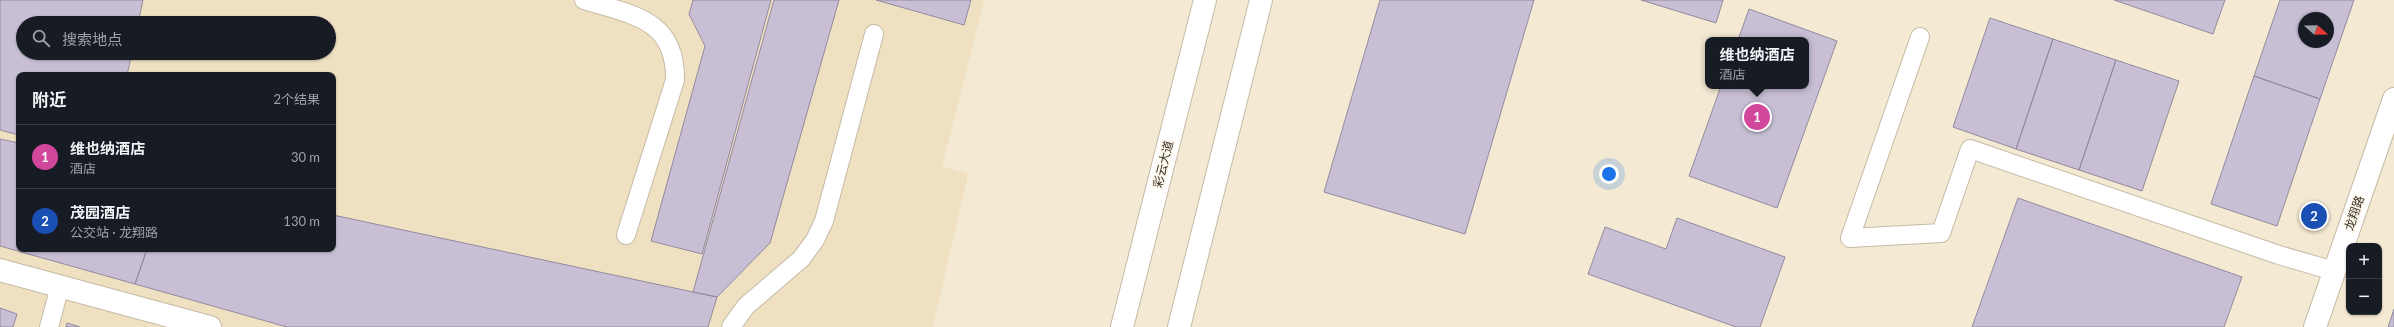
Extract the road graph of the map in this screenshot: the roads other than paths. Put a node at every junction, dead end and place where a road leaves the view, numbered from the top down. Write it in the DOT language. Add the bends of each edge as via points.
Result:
graph roads {
  1 [pos="584,0"];
  2 [pos="1205,0"];
  3 [pos="1261,0"];
  4 [pos="874,34"];
  5 [pos="1920,37"];
  6 [pos="2394,99"];
  7 [pos="626,235"];
  8 [pos="0,270"];
  9 [pos="2334,271"];
  10 [pos="60,286"];
  11 [pos="49,327"];
  12 [pos="210,327"];
  13 [pos="731,327"];
  14 [pos="1122,327"];
  15 [pos="1179,327"];
  16 [pos="2315,327"];
  1 -- 7 [label="lane" via="644,18 660,32 675,62 675,80"];
  2 -- 14 [label="main road, 彩云大道"];
  3 -- 15 [label="main road"];
  4 -- 13 [label="lane" via="824,221 815,240 801,259 746,306"];
  5 -- 9 [label="lane" via="1850,238 1941,233 1970,149 2279,255"];
  6 -- 9 [label="main road, 龙翔路"];
  8 -- 10 [label="main road"];
  9 -- 16 [label="main road, 龙翔路"];
  10 -- 11 [label="lane"];
  10 -- 12 [label="main road"];
}
